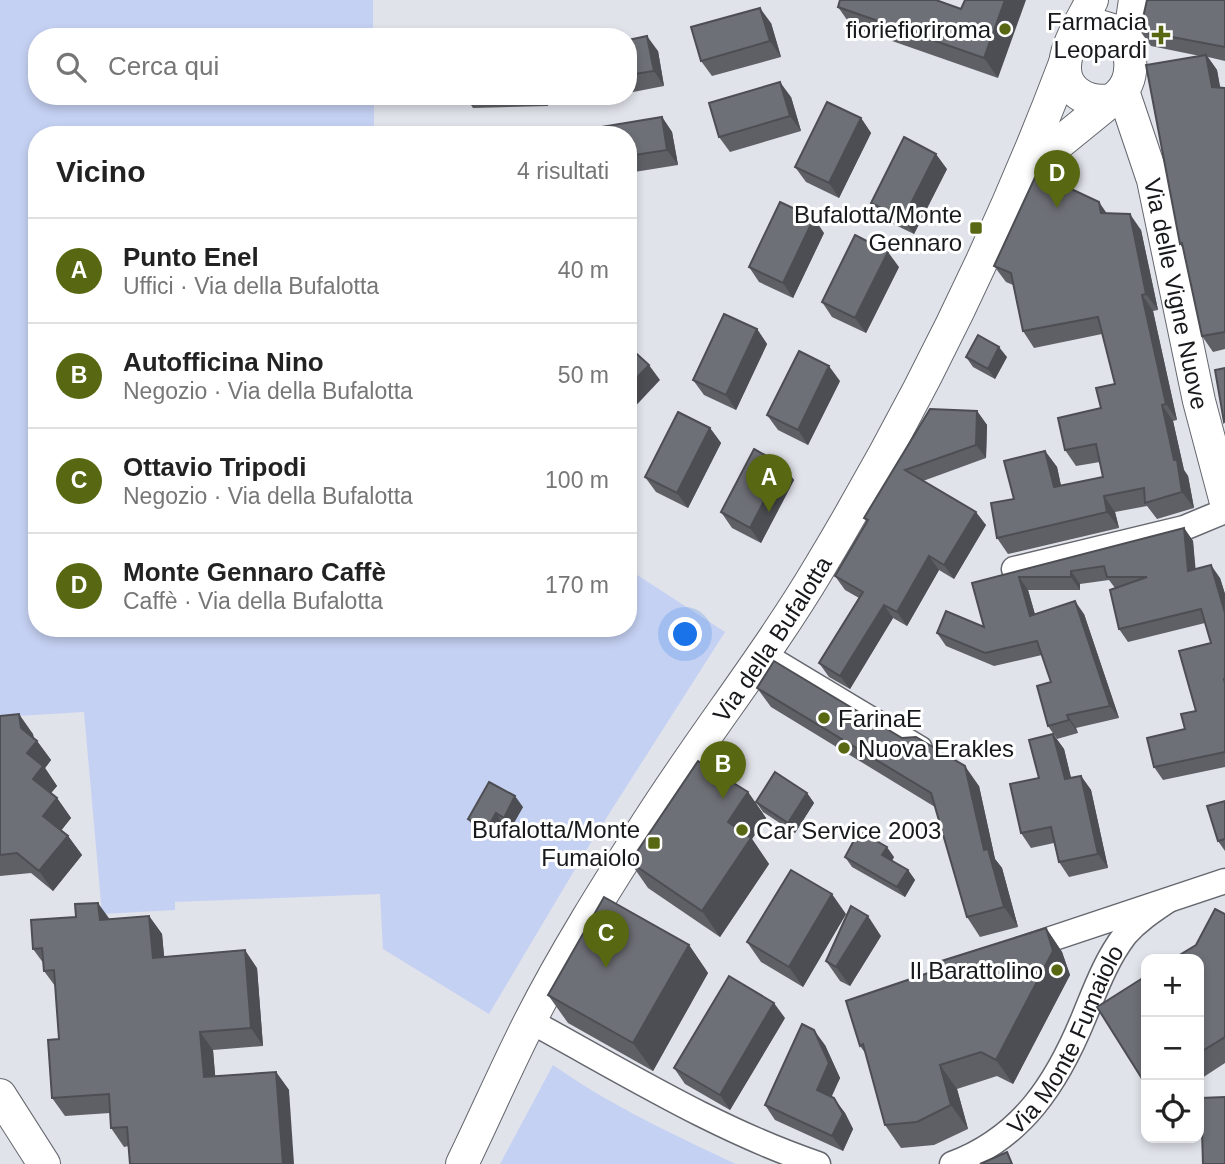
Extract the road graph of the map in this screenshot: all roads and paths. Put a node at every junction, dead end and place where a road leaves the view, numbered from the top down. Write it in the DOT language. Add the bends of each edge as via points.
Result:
graph roads {
  1 [pos="1092,0"];
  2 [pos="1135,0"];
  3 [pos="1077,32"];
  4 [pos="1128,47"];
  5 [pos="1065,63"];
  6 [pos="1117,95"];
  7 [pos="1020,175"];
  8 [pos="1225,499"];
  9 [pos="1225,511"];
  10 [pos="1014,569"];
  11 [pos="764,652"];
  12 [pos="922,747"];
  13 [pos="1225,881"];
  14 [pos="1167,901"];
  15 [pos="1000,956"];
  16 [pos="530,1021"];
  17 [pos="0,1095"];
  18 [pos="44,1164"];
  19 [pos="462,1164"];
  20 [pos="818,1164"];
  21 [pos="952,1164"];
  1 -- 3 [label="street"];
  2 -- 4 [label="street"];
  3 -- 4 [label="street" via="1096,25 1112,28"];
  3 -- 5 [label="street"];
  4 -- 6 [label="street" via="1130,68"];
  5 -- 6 [label="street" via="1075,91 1088,99"];
  5 -- 7 [label="street, Via della Bufalotta"];
  6 -- 7 [label="street"];
  6 -- 8 [label="street, Via delle Vigne Nuove" via="1153,180 1199,401"];
  7 -- 11 [label="street, Via della Bufalotta" via="912,402 842,530"];
  9 -- 10 [label="street" via="1184,528"];
  11 -- 12 [label="street"];
  11 -- 16 [label="street, Via della Bufalotta" via="648,822"];
  13 -- 14 [label="street"];
  14 -- 15 [label="street"];
  14 -- 21 [label="street, Via Monte Fumaiolo" via="1136,923 1115,950 1062,1067 1040,1101 1002,1139"];
  16 -- 19 [label="street, Via della Bufalotta"];
  16 -- 20 [label="street" via="674,1100"];
  17 -- 18 [label="street"];
}
